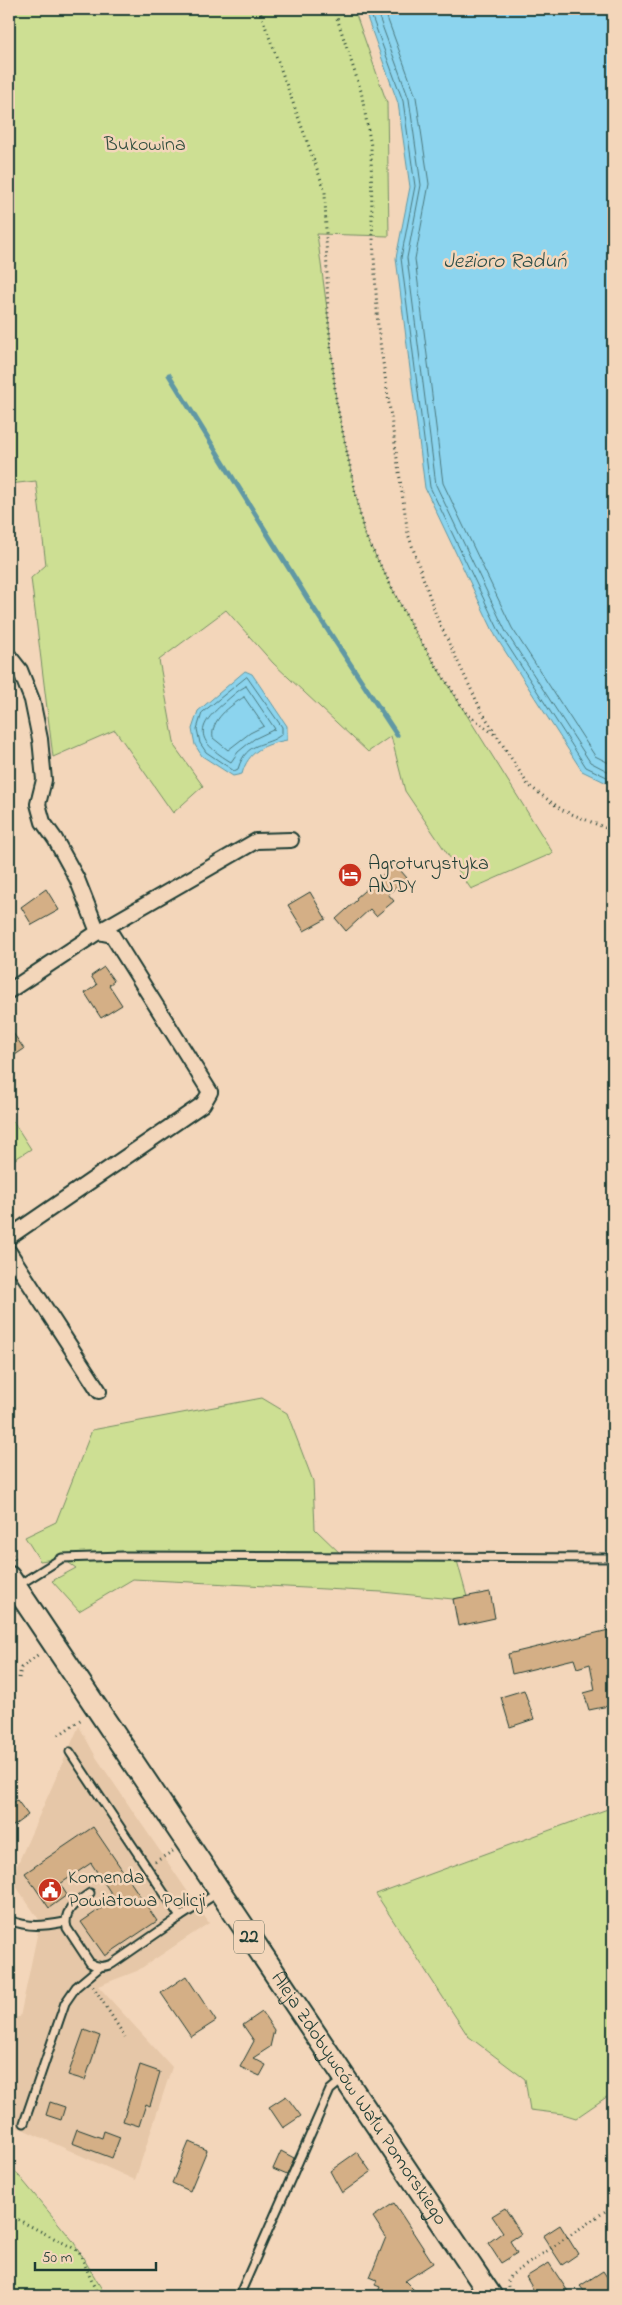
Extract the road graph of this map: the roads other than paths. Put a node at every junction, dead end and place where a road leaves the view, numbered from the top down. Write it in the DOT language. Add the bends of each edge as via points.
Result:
graph roads {
  1 [pos="9,656"];
  2 [pos="291,840"];
  3 [pos="98,932"];
  4 [pos="9,991"];
  5 [pos="9,1237"];
  6 [pos="9,1252"];
  7 [pos="99,1390"];
  8 [pos="613,1558"];
  9 [pos="12,1582"];
  10 [pos="70,1752"];
  11 [pos="219,1892"];
  12 [pos="90,1893"];
  13 [pos="180,1917"];
  14 [pos="9,1920"];
  15 [pos="65,1922"];
  16 [pos="100,1967"];
  17 [pos="344,2078"];
  18 [pos="24,2123"];
  19 [pos="239,2296"];
  20 [pos="491,2296"];
  1 -- 3 [label="street" via="20,670 32,700 40,739 44,780 38,804 43,822 77,879"];
  2 -- 3 [label="street" via="256,841"];
  3 -- 4 [label="street"];
  3 -- 5 [label="street" via="112,935 210,1092 203,1104"];
  6 -- 7 [label="street"];
  8 -- 9 [label="lane" via="62,1558"];
  9 -- 11 [label="main road, Aleja Zdobywców Wału Pomorskiego / 22"];
  10 -- 13 [label="lane"];
  11 -- 13 [label="lane"];
  11 -- 17 [label="main road, Aleja Zdobywców Wału Pomorskiego / 22"];
  12 -- 15 [label="lane" via="69,1909"];
  13 -- 16 [label="lane" via="112,1964"];
  14 -- 15 [label="lane" via="39,1927"];
  15 -- 16 [label="lane" via="90,1963"];
  16 -- 18 [label="lane" via="76,1987 65,2003"];
  17 -- 19 [label="lane" via="330,2090"];
  17 -- 20 [label="main road, Aleja Zdobywców Wału Pomorskiego / 22"];
}
